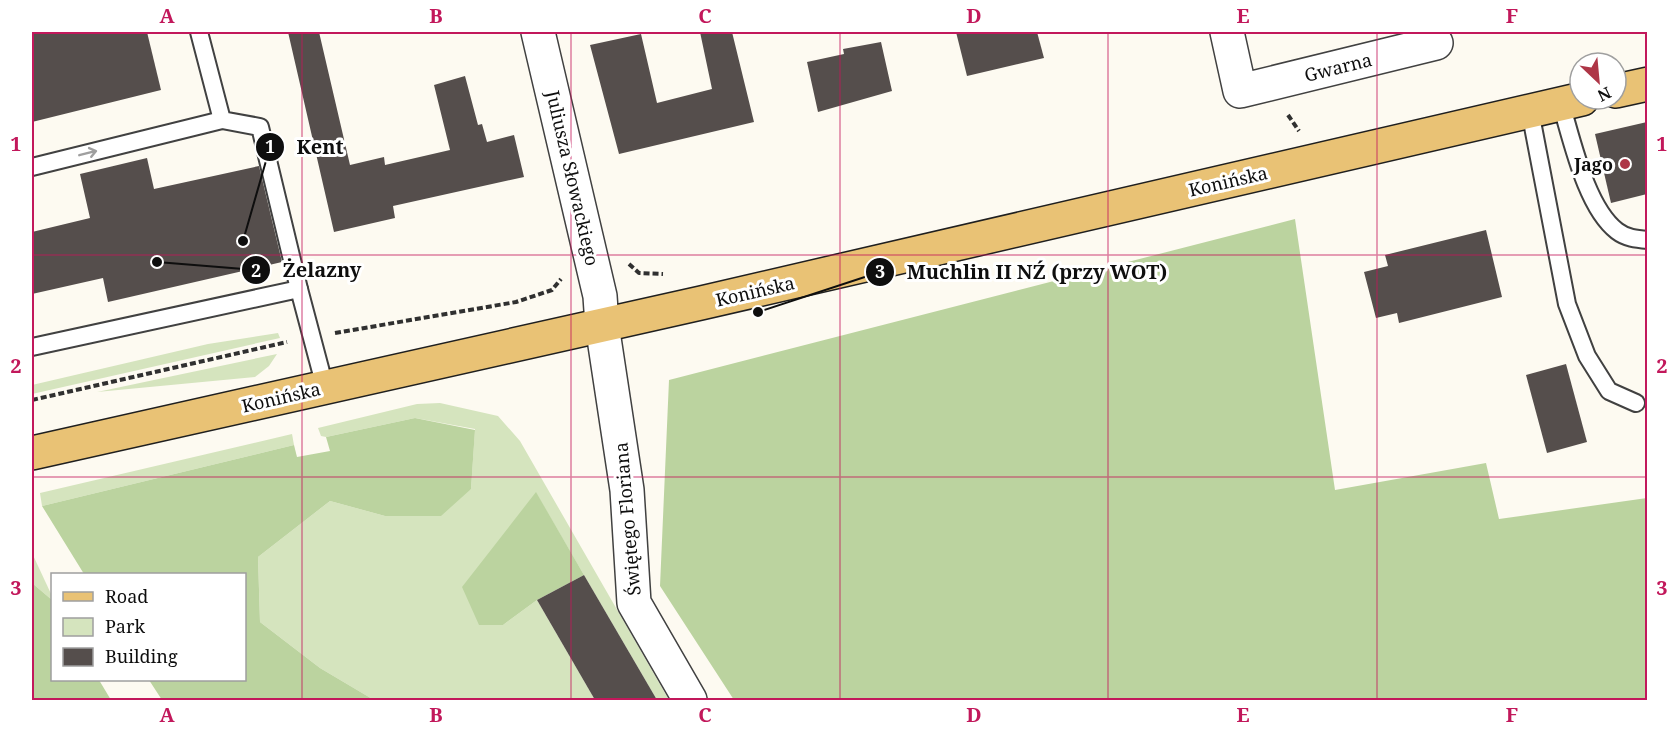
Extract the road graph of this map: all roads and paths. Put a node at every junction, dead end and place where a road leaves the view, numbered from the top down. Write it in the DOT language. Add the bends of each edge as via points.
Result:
graph roads {
  1 [pos="200,32"];
  2 [pos="538,32"];
  3 [pos="1227,32"];
  4 [pos="1436,43"];
  5 [pos="1647,84"];
  6 [pos="1628,88"];
  7 [pos="1558,105"];
  8 [pos="222,120"];
  9 [pos="1311,129"];
  10 [pos="1290,134"];
  11 [pos="32,167"];
  12 [pos="1647,240"];
  13 [pos="591,256"];
  14 [pos="673,272"];
  15 [pos="299,289"];
  16 [pos="602,325"];
  17 [pos="312,337"];
  18 [pos="32,347"];
  19 [pos="325,387"];
  20 [pos="32,400"];
  21 [pos="1635,403"];
  22 [pos="32,453"];
  23 [pos="690,700"];
  1 -- 8 [label="lane"];
  2 -- 13 [label="street, Juliusza Słowackiego"];
  3 -- 4 [label="street, Gwarna" via="1240,90"];
  5 -- 6 [label="main road"];
  7 -- 12 [label="lane" via="1582,175 1598,206 1616,230 1631,238"];
  7 -- 16 [label="main road, Konińska"];
  7 -- 21 [label="lane" via="1567,304 1587,356 1609,391"];
  11 -- 8 [label="lane, one-way"];
  8 -- 15 [label="lane" via="260,127"];
  9 -- 10 [label="path"];
  13 -- 14 [label="path" via="615,251 639,273"];
  13 -- 16 [label="street, Juliusza Słowackiego"];
  13 -- 17 [label="path" via="569,262 552,290 516,302"];
  15 -- 17 [label="lane"];
  15 -- 18 [label="lane"];
  16 -- 19 [label="main road, Konińska"];
  16 -- 23 [label="street, Świętego Floriana" via="627,490 634,603"];
  17 -- 19 [label="lane"];
  17 -- 20 [label="path"];
  19 -- 22 [label="main road, Konińska"];
}
